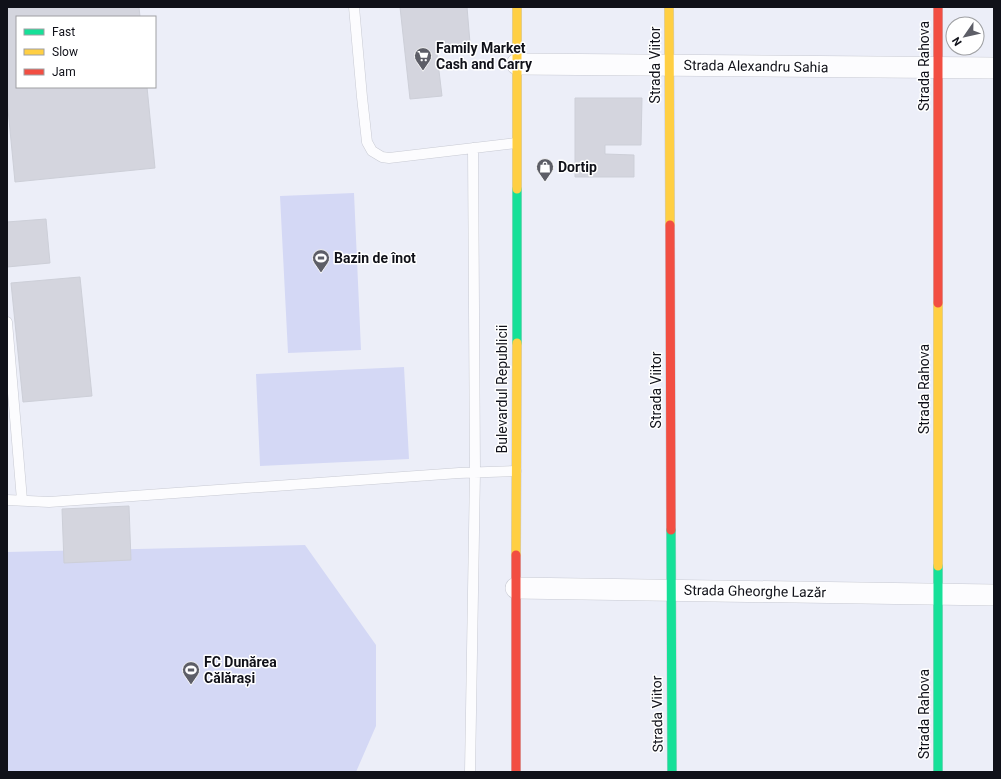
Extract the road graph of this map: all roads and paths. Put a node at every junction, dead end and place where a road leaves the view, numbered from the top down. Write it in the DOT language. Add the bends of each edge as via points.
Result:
graph roads {
  1 [pos="354,7"];
  2 [pos="517,7"];
  3 [pos="669,7"];
  4 [pos="938,7"];
  5 [pos="517,64"];
  6 [pos="669,65"];
  7 [pos="938,68"];
  8 [pos="994,68"];
  9 [pos="516,144"];
  10 [pos="473,148"];
  11 [pos="7,322"];
  12 [pos="7,397"];
  13 [pos="16,417"];
  14 [pos="516,471"];
  15 [pos="475,472"];
  16 [pos="7,500"];
  17 [pos="22,500"];
  18 [pos="516,588"];
  19 [pos="670,590"];
  20 [pos="938,593"];
  21 [pos="994,595"];
  22 [pos="470,772"];
  23 [pos="516,772"];
  24 [pos="672,772"];
  25 [pos="938,772"];
  1 -- 10 [label="lane" via="367,142 372,151 389,158"];
  2 -- 5 [label="street, Bulevardul Republicii"];
  3 -- 6 [label="street, Strada Viitor"];
  4 -- 7 [label="street, Strada Rahova"];
  5 -- 6 [label="street, Strada Alexandru Sahia"];
  5 -- 9 [label="street, Bulevardul Republicii"];
  6 -- 7 [label="street, Strada Alexandru Sahia"];
  6 -- 19 [label="street, Strada Viitor"];
  7 -- 8 [label="street, Strada Alexandru Sahia"];
  7 -- 20 [label="street, Strada Rahova"];
  9 -- 10 [label="lane"];
  9 -- 14 [label="street, Bulevardul Republicii"];
  10 -- 15 [label="lane"];
  11 -- 13 [label="lane"];
  12 -- 13 [label="lane"];
  13 -- 17 [label="lane"];
  14 -- 15 [label="lane"];
  14 -- 18 [label="street, Bulevardul Republicii"];
  15 -- 17 [label="lane" via="49,502"];
  15 -- 22 [label="lane"];
  16 -- 17 [label="lane"];
  18 -- 19 [label="street, Strada Gheorghe Lazăr"];
  18 -- 23 [label="street, Bulevardul Republicii"];
  19 -- 20 [label="street, Strada Gheorghe Lazăr"];
  19 -- 24 [label="street, Strada Viitor"];
  20 -- 21 [label="street, Strada Gheorghe Lazăr"];
  20 -- 25 [label="street, Strada Rahova"];
}
